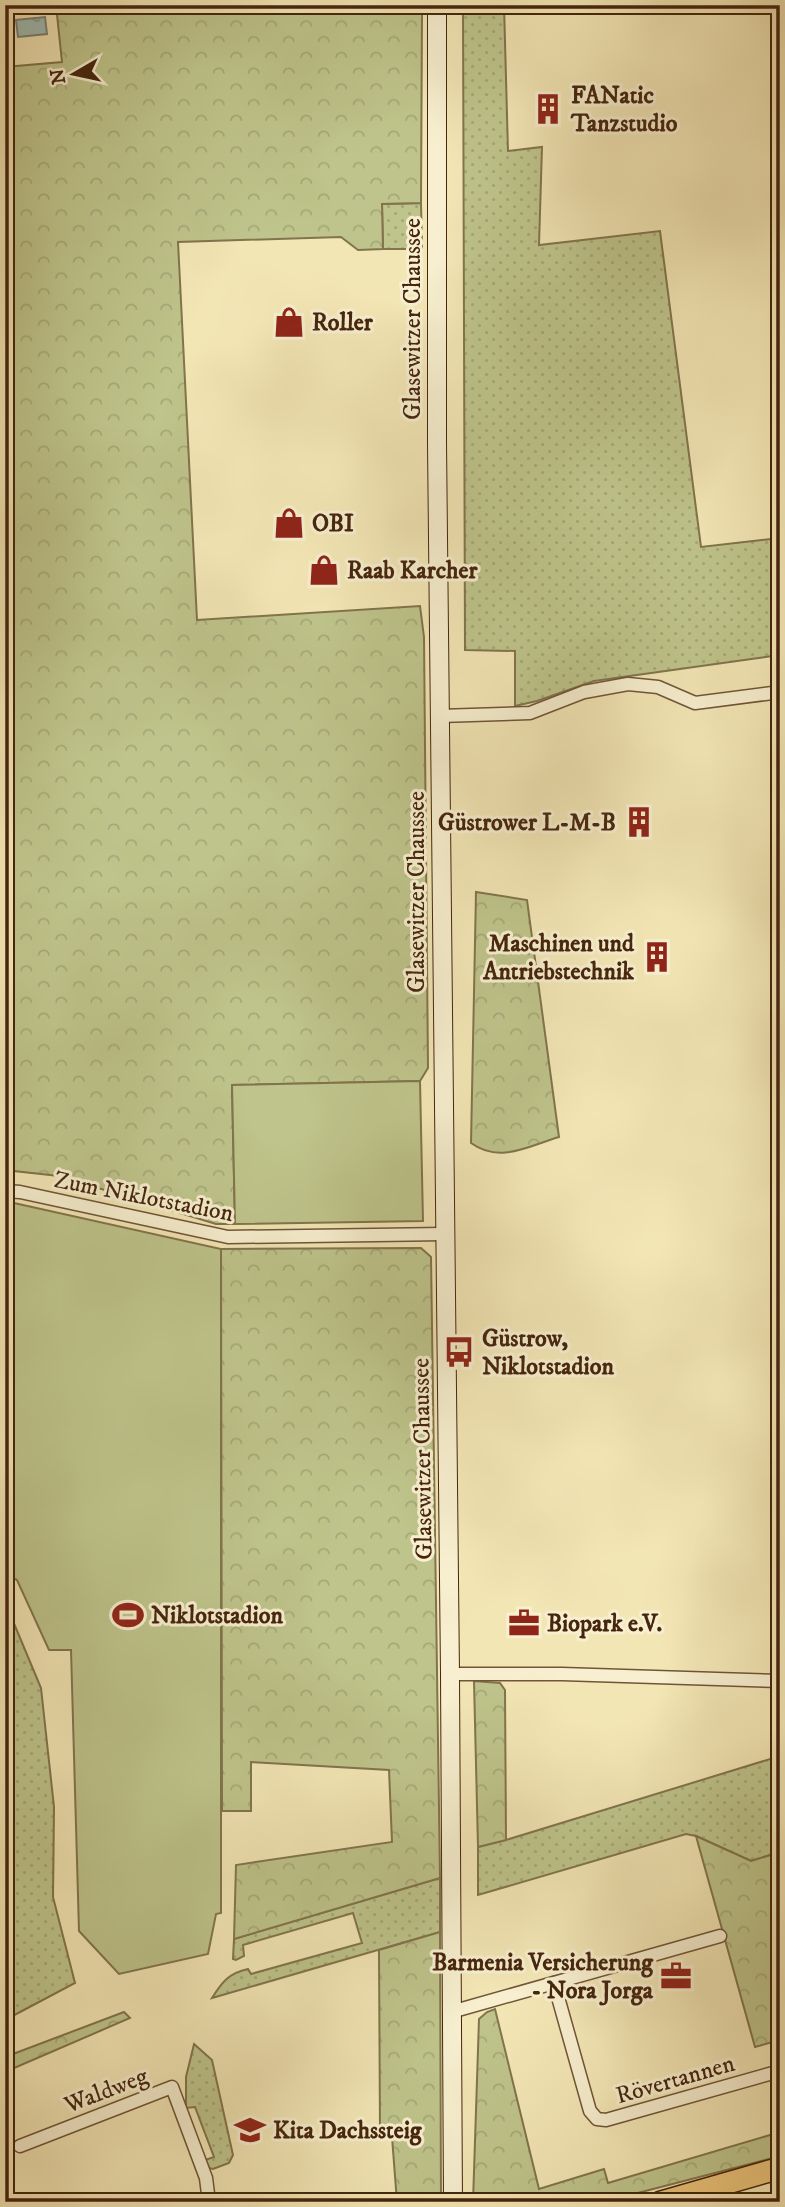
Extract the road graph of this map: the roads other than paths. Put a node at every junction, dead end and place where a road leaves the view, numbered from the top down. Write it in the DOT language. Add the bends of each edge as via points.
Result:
graph roads {
  1 [pos="437,5"];
  2 [pos="780,692"];
  3 [pos="439,716"];
  4 [pos="5,1191"];
  5 [pos="444,1234"];
  6 [pos="450,1674"];
  7 [pos="780,1681"];
  8 [pos="720,1936"];
  9 [pos="554,1983"];
  10 [pos="451,2012"];
  11 [pos="780,2071"];
  12 [pos="20,2146"];
  13 [pos="780,2168"];
  14 [pos="209,2202"];
  15 [pos="453,2202"];
  16 [pos="661,2202"];
  1 -- 3 [label="main road, Glasewitzer Chaussee"];
  2 -- 3 [label="street" via="695,703 658,687 628,684 584,692 530,713"];
  3 -- 5 [label="main road, Glasewitzer Chaussee"];
  4 -- 5 [label="street, Zum Niklotstadion" via="228,1237"];
  5 -- 6 [label="main road, Glasewitzer Chaussee"];
  6 -- 7 [label="street"];
  6 -- 10 [label="main road, Glasewitzer Chaussee"];
  8 -- 9 [label="street"];
  9 -- 10 [label="street"];
  9 -- 11 [label="street, Rövertannen" via="590,2111 597,2119"];
  10 -- 15 [label="main road, Glasewitzer Chaussee"];
  12 -- 14 [label="street, Waldweg" via="172,2087 206,2179"];
  13 -- 16 [label="main road"];
}
